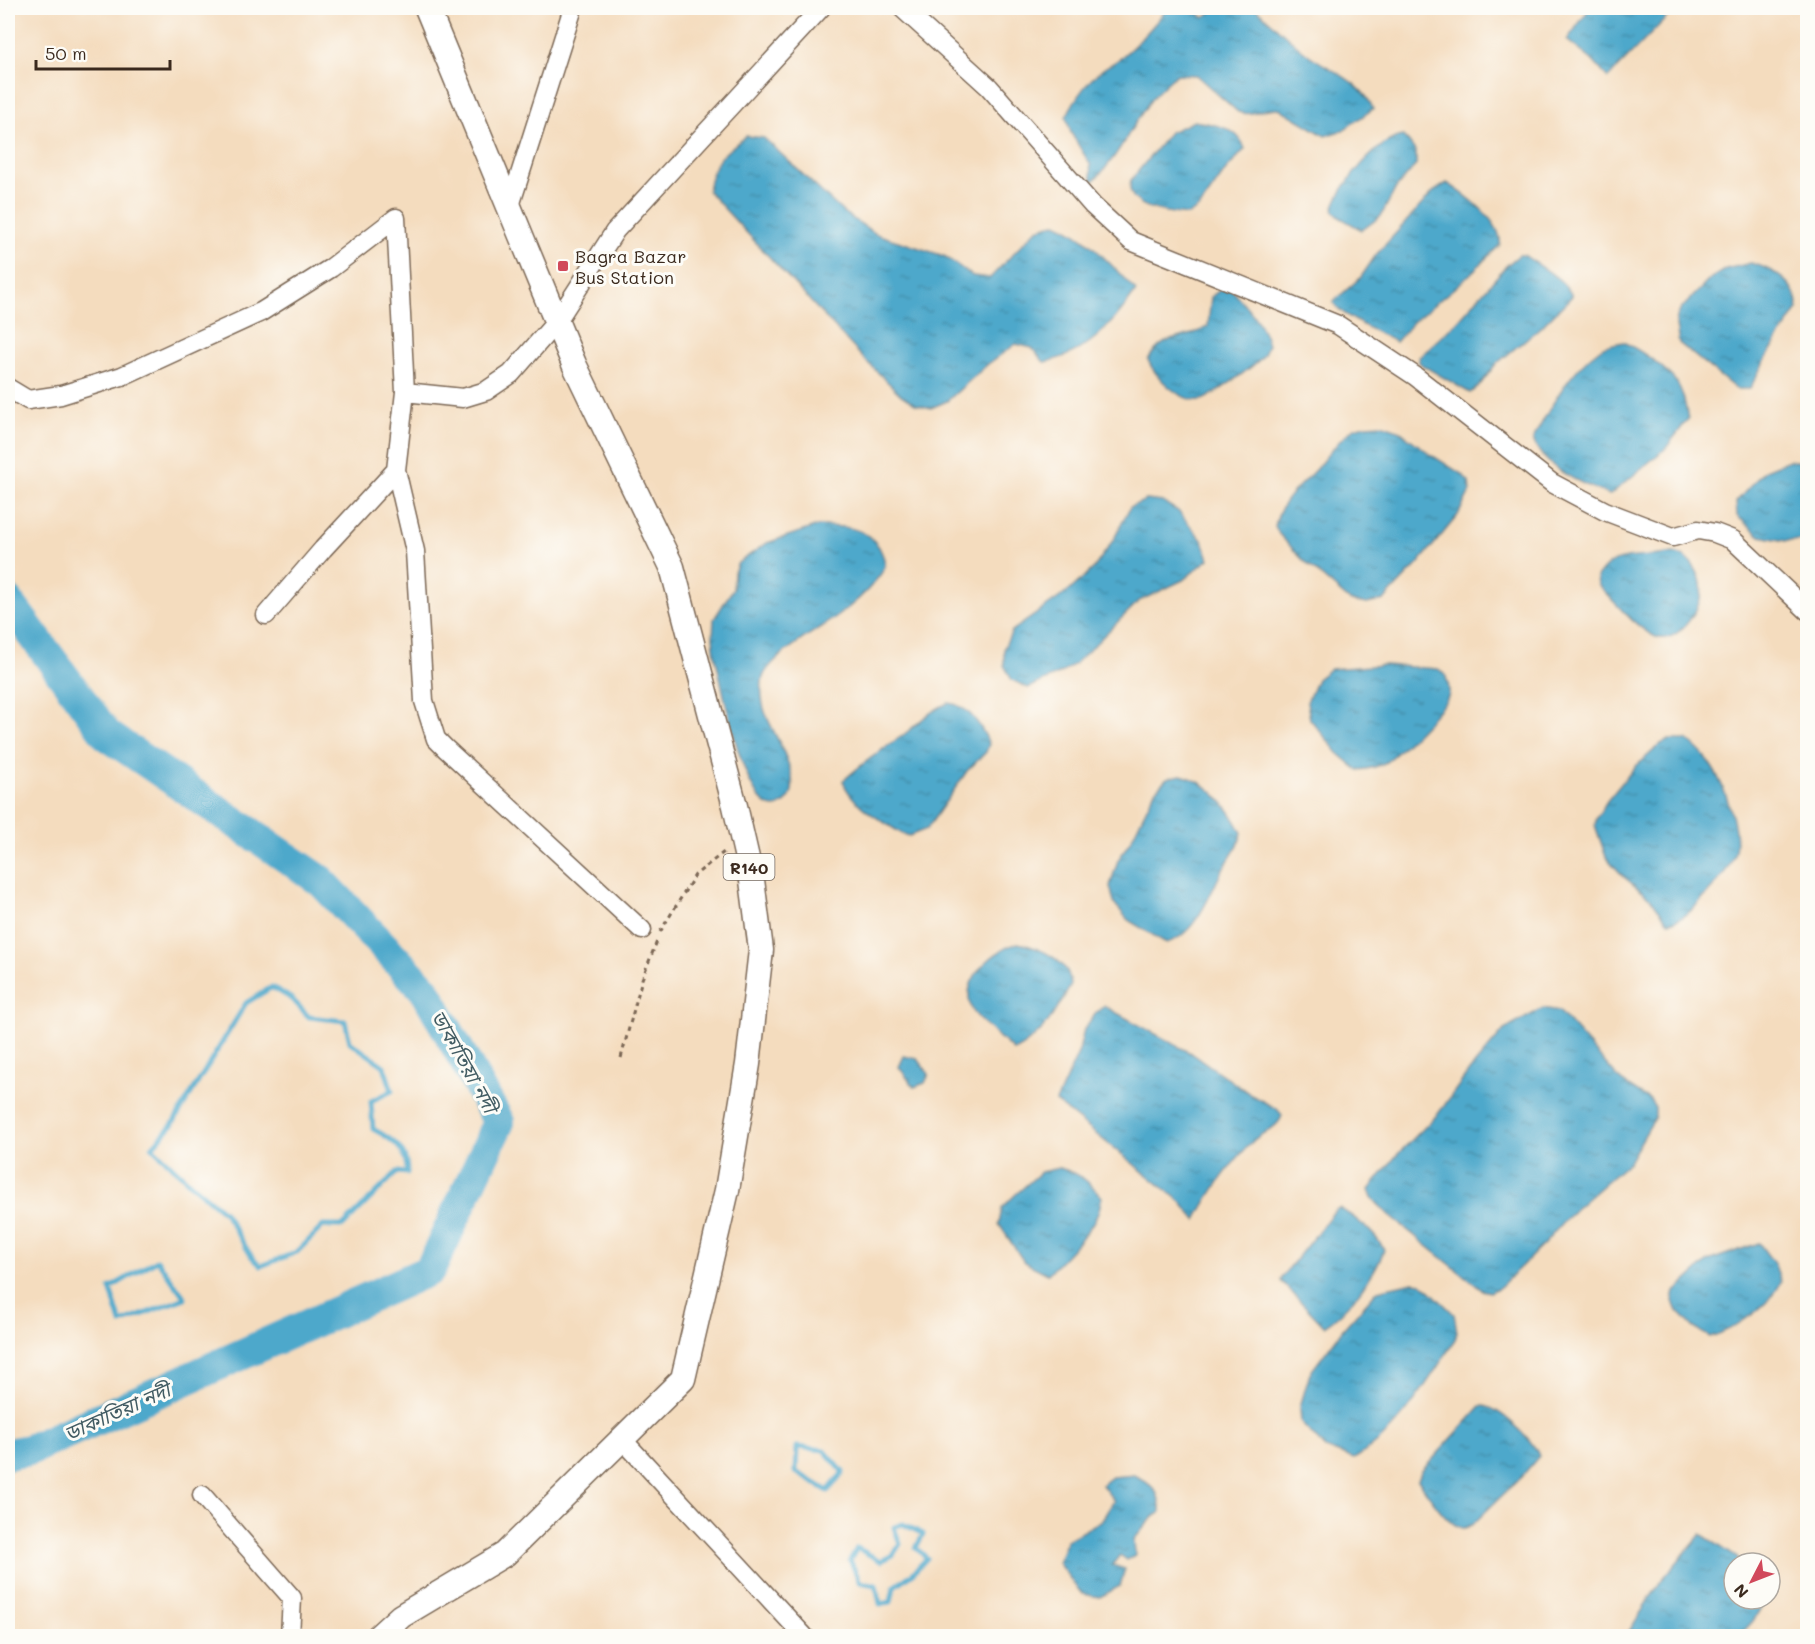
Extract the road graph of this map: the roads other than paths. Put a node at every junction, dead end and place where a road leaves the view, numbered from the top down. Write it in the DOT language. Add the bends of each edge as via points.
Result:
graph roads {
  1 [pos="427,8"];
  2 [pos="573,8"];
  3 [pos="821,8"];
  4 [pos="902,8"];
  5 [pos="509,209"];
  6 [pos="557,321"];
  7 [pos="8,388"];
  8 [pos="405,392"];
  9 [pos="396,470"];
  10 [pos="1808,611"];
  11 [pos="266,615"];
  12 [pos="642,930"];
  13 [pos="622,1439"];
  14 [pos="202,1495"];
  15 [pos="290,1636"];
  16 [pos="379,1636"];
  17 [pos="804,1636"];
  1 -- 5 [label="main road, R140"];
  2 -- 5 [label="street"];
  3 -- 6 [label="street" via="615,231"];
  4 -- 10 [label="street" via="989,87 1093,206 1131,241 1338,326 1415,376 1552,483 1605,511 1672,537 1698,530 1733,540"];
  5 -- 6 [label="main road, R140"];
  6 -- 8 [label="street" via="511,374 486,391 463,398"];
  6 -- 13 [label="main road, R140" via="672,567 752,880 761,950 748,1064 727,1190 683,1379"];
  7 -- 8 [label="street" via="28,400 61,396 122,376 261,312 331,268 396,218"];
  8 -- 9 [label="street"];
  9 -- 11 [label="street"];
  9 -- 12 [label="street" via="414,551 424,701 436,739"];
  13 -- 16 [label="main road, R140" via="506,1554 401,1616"];
  13 -- 17 [label="street"];
  14 -- 15 [label="street" via="292,1598"];
}
